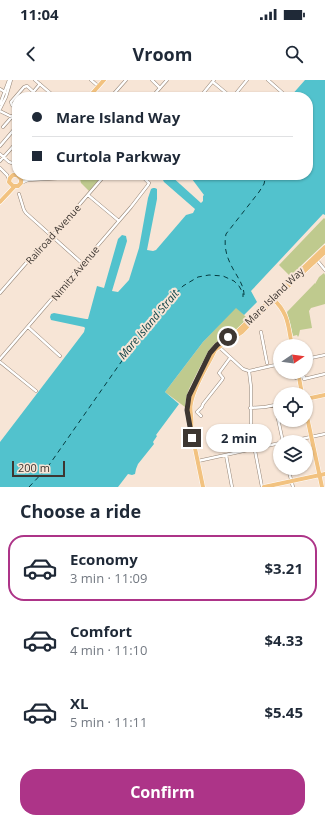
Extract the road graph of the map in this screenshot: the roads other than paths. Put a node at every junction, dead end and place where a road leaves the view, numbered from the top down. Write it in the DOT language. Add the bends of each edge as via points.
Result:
graph roads {
  1 [pos="10,80"];
  2 [pos="35,80"];
  3 [pos="91,80"];
  4 [pos="104,80"];
  5 [pos="126,80"];
  6 [pos="152,80"];
  7 [pos="167,80"];
  8 [pos="247,80"];
  9 [pos="268,80"];
  10 [pos="214,81"];
  11 [pos="40,84"];
  12 [pos="98,86"];
  13 [pos="160,88"];
  14 [pos="0,89"];
  15 [pos="5,92"];
  16 [pos="20,92"];
  17 [pos="33,92"];
  18 [pos="49,92"];
  19 [pos="93,92"];
  20 [pos="115,92"];
  21 [pos="156,92"];
  22 [pos="204,92"];
  23 [pos="226,92"];
  24 [pos="236,92"];
  25 [pos="282,92"];
  26 [pos="0,104"];
  27 [pos="0,110"];
  28 [pos="12,117"];
  29 [pos="3,127"];
  30 [pos="12,132"];
  31 [pos="0,146"];
  32 [pos="12,150"];
  33 [pos="0,154"];
  34 [pos="4,157"];
  35 [pos="0,161"];
  36 [pos="12,163"];
  37 [pos="0,168"];
  38 [pos="3,170"];
  39 [pos="12,174"];
  40 [pos="12,177"];
  41 [pos="21,180"];
  42 [pos="101,180"];
  43 [pos="147,180"];
  44 [pos="11,183"];
  45 [pos="19,194"];
  46 [pos="88,195"];
  47 [pos="0,202"];
  48 [pos="119,221"];
  49 [pos="52,236"];
  50 [pos="325,247"];
  51 [pos="325,252"];
  52 [pos="316,259"];
  53 [pos="83,264"];
  54 [pos="325,270"];
  55 [pos="0,292"];
  56 [pos="273,299"];
  57 [pos="28,327"];
  58 [pos="261,332"];
  59 [pos="290,339"];
  60 [pos="218,346"];
  61 [pos="325,355"];
  62 [pos="60,356"];
  63 [pos="230,358"];
  64 [pos="313,358"];
  65 [pos="0,361"];
  66 [pos="267,363"];
  67 [pos="273,366"];
  68 [pos="248,371"];
  69 [pos="325,374"];
  70 [pos="313,377"];
  71 [pos="36,391"];
  72 [pos="325,395"];
  73 [pos="313,398"];
  74 [pos="273,405"];
  75 [pos="250,408"];
  76 [pos="201,416"];
  77 [pos="325,434"];
  78 [pos="313,437"];
  79 [pos="273,445"];
  80 [pos="313,446"];
  81 [pos="255,449"];
  82 [pos="226,455"];
  83 [pos="197,462"];
  84 [pos="325,474"];
  85 [pos="290,475"];
  86 [pos="319,475"];
  87 [pos="291,481"];
  88 [pos="322,486"];
  89 [pos="203,487"];
  90 [pos="232,487"];
  91 [pos="263,487"];
  92 [pos="293,487"];
  1 -- 15 [label="street"];
  1 -- 27 [label="street"];
  2 -- 11 [label="street"];
  3 -- 12 [label="street"];
  4 -- 12 [label="main road"];
  5 -- 20 [label="street"];
  6 -- 13 [label="street"];
  7 -- 13 [label="street"];
  8 -- 24 [label="street"];
  9 -- 25 [label="street"];
  10 -- 22 [label="street"];
  10 -- 23 [label="street"];
  11 -- 17 [label="street"];
  11 -- 18 [label="street"];
  12 -- 19 [label="main road"];
  13 -- 21 [label="street"];
  14 -- 15 [label="street"];
  15 -- 26 [label="street"];
  16 -- 17 [label="street" via="27,86"];
  27 -- 28 [label="street"];
  28 -- 29 [label="street"];
  30 -- 31 [label="street"];
  32 -- 34 [label="street"];
  33 -- 34 [label="street"];
  34 -- 35 [label="street"];
  34 -- 36 [label="street"];
  37 -- 38 [label="street"];
  38 -- 39 [label="street"];
  38 -- 44 [label="street"];
  40 -- 44 [label="main road"];
  41 -- 44 [label="main road" via="18,186"];
  42 -- 46 [label="street, Railroad Avenue"];
  43 -- 48 [label="street, Nimitz Avenue" via="148,185"];
  44 -- 47 [label="main road"];
  45 -- 49 [label="street" via="26,213"];
  46 -- 48 [label="street"];
  46 -- 49 [label="street, Railroad Avenue"];
  48 -- 53 [label="street, Nimitz Avenue"];
  49 -- 53 [label="street"];
  49 -- 55 [label="street, Railroad Avenue"];
  50 -- 52 [label="main road, Mare Island Way"];
  51 -- 52 [label="main road, Mare Island Way"];
  52 -- 54 [label="street"];
  52 -- 56 [label="main road, Mare Island Way"];
  53 -- 57 [label="street, Nimitz Avenue"];
  56 -- 59 [label="main road" via="285,314"];
  56 -- 60 [label="main road, Mare Island Way"];
  57 -- 62 [label="street"];
  57 -- 65 [label="street, Nimitz Avenue"];
  58 -- 66 [label="street"];
  60 -- 63 [label="street"];
  60 -- 83 [label="main road, Mare Island Way" via="210,353 190,392 191,429"];
  61 -- 64 [label="street"];
  63 -- 68 [label="street"];
  63 -- 76 [label="street" via="219,373 222,380 197,412"];
  65 -- 71 [label="street"];
  67 -- 68 [label="street"];
  68 -- 75 [label="street" via="251,387"];
  69 -- 70 [label="street"];
  72 -- 73 [label="main road"];
  74 -- 75 [label="street"];
  75 -- 81 [label="street"];
  77 -- 78 [label="street"];
  79 -- 81 [label="street"];
  80 -- 86 [label="main road"];
  81 -- 82 [label="street"];
  81 -- 91 [label="street"];
  82 -- 83 [label="street"];
  82 -- 90 [label="street"];
  83 -- 89 [label="main road"];
  84 -- 86 [label="main road"];
  85 -- 87 [label="street"];
  86 -- 87 [label="main road"];
  86 -- 88 [label="main road"];
  87 -- 91 [label="main road"];
  87 -- 92 [label="street"];
}
